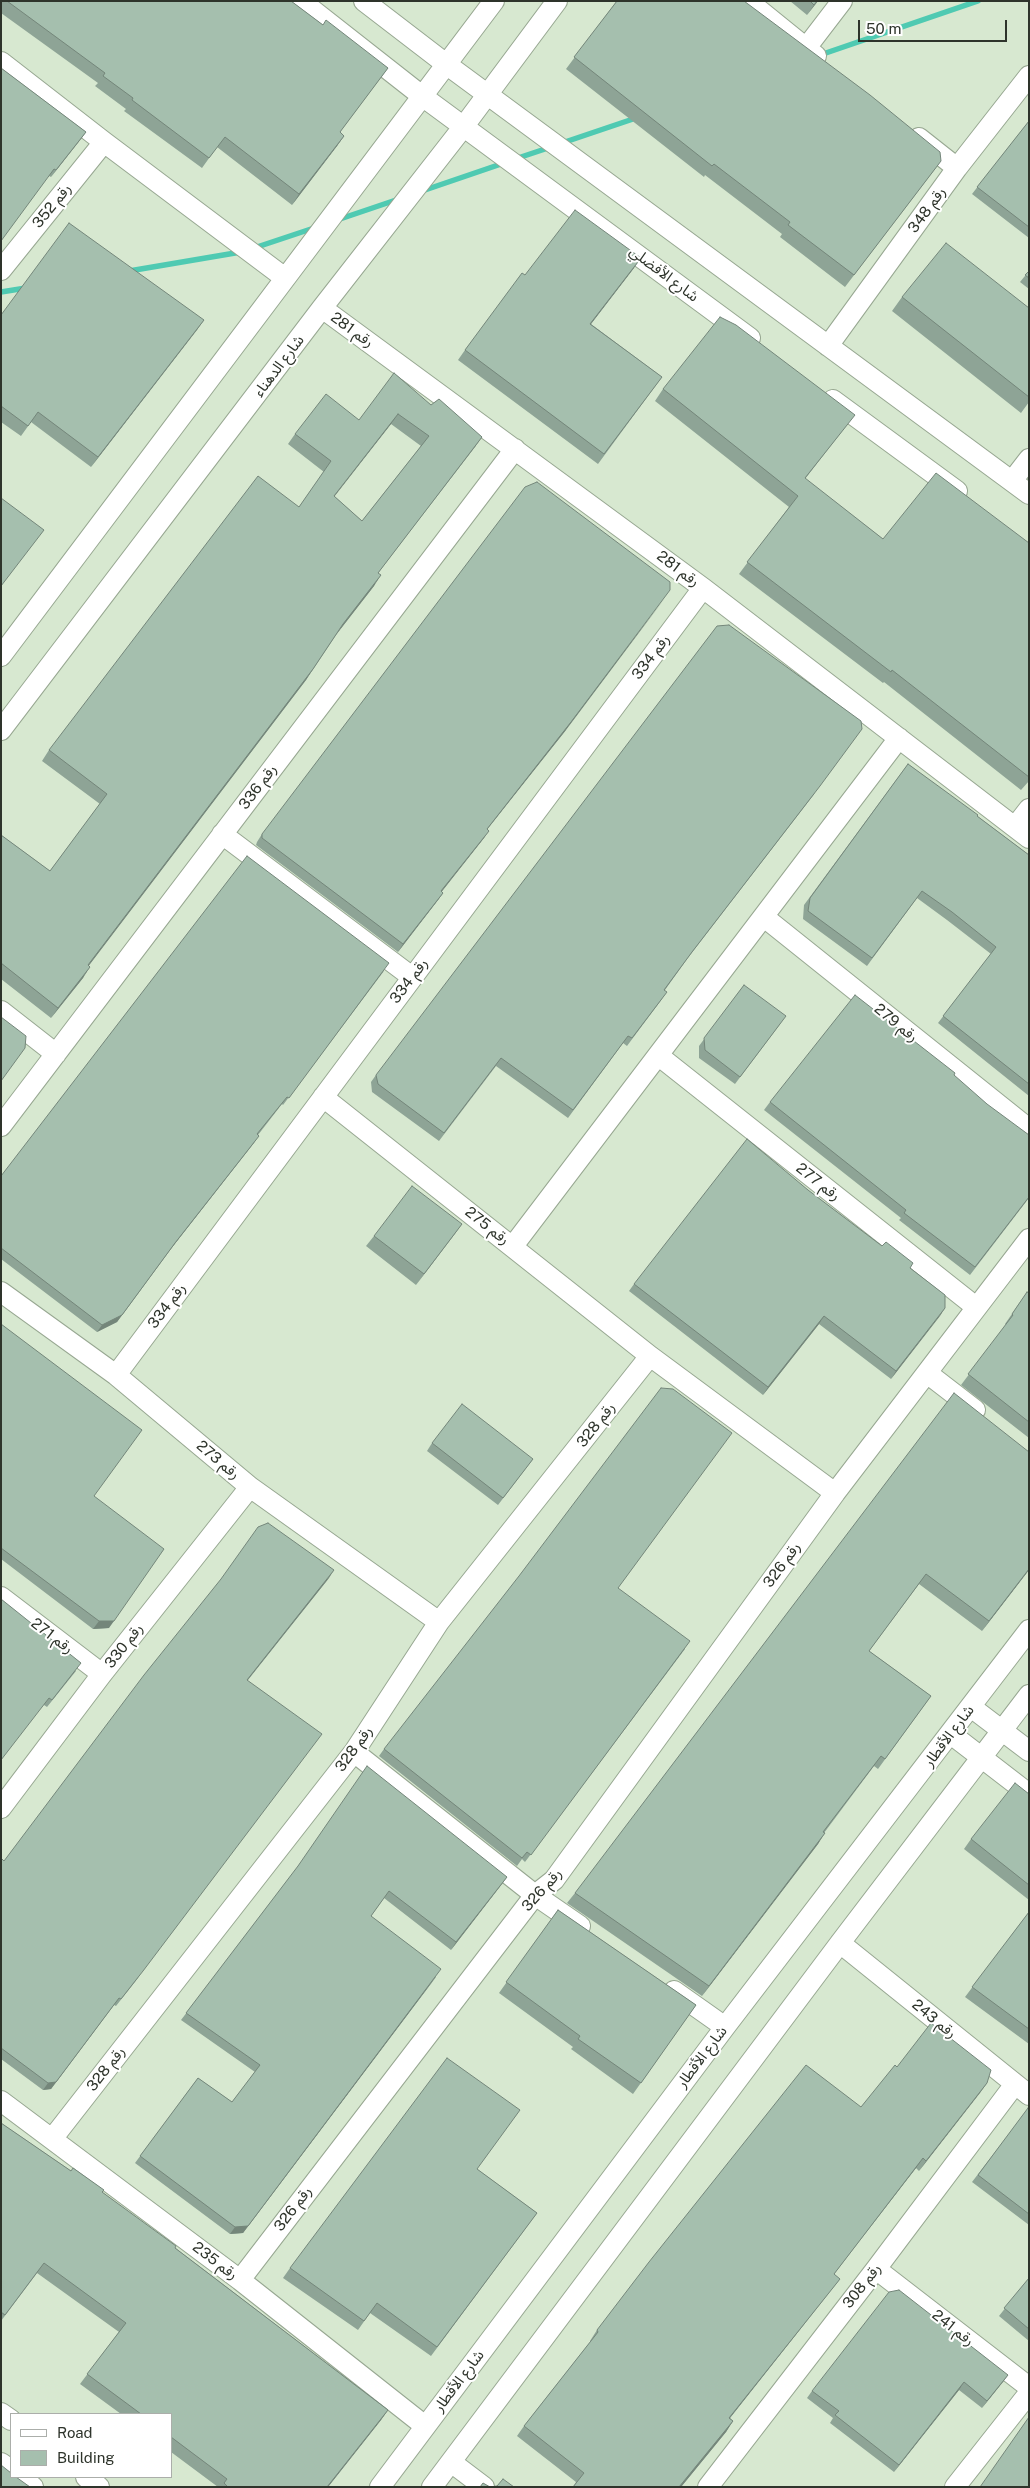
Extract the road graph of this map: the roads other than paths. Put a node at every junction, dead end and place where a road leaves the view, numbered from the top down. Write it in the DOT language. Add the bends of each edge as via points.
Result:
graph roads {
  1 [pos="301,1"];
  2 [pos="364,1"];
  3 [pos="494,1"];
  4 [pos="556,1"];
  5 [pos="748,1"];
  6 [pos="842,1"];
  7 [pos="806,48"];
  8 [pos="1,62"];
  9 [pos="446,64"];
  10 [pos="832,69"];
  11 [pos="1029,76"];
  12 [pos="487,94"];
  13 [pos="422,96"];
  14 [pos="902,124"];
  15 [pos="464,126"];
  16 [pos="104,142"];
  17 [pos="957,168"];
  18 [pos="1,270"];
  19 [pos="285,278"];
  20 [pos="322,308"];
  21 [pos="828,346"];
  22 [pos="766,350"];
  23 [pos="822,391"];
  24 [pos="515,449"];
  25 [pos="1029,459"];
  26 [pos="1012,481"];
  27 [pos="1029,494"];
  28 [pos="973,503"];
  29 [pos="703,588"];
  30 [pos="1,656"];
  31 [pos="1,730"];
  32 [pos="899,738"];
  33 [pos="1029,809"];
  34 [pos="1022,832"];
  35 [pos="222,834"];
  36 [pos="764,917"];
  37 [pos="412,977"];
  38 [pos="1,1011"];
  39 [pos="56,1054"];
  40 [pos="659,1056"];
  41 [pos="323,1098"];
  42 [pos="1,1126"];
  43 [pos="1029,1129"];
  44 [pos="1029,1239"];
  45 [pos="513,1246"];
  46 [pos="1,1292"];
  47 [pos="976,1307"];
  48 [pos="650,1356"];
  49 [pos="927,1373"];
  50 [pos="116,1375"];
  51 [pos="990,1422"];
  52 [pos="250,1487"];
  53 [pos="834,1493"];
  54 [pos="1,1597"];
  55 [pos="439,1622"];
  56 [pos="1029,1630"];
  57 [pos="102,1674"];
  58 [pos="1029,1695"];
  59 [pos="971,1706"];
  60 [pos="1002,1731"];
  61 [pos="950,1734"];
  62 [pos="1029,1751"];
  63 [pos="354,1752"];
  64 [pos="981,1757"];
  65 [pos="1029,1794"];
  66 [pos="1,1808"];
  67 [pos="534,1894"];
  68 [pos="598,1939"];
  69 [pos="840,1943"];
  70 [pos="661,1983"];
  71 [pos="725,2027"];
  72 [pos="1022,2090"];
  73 [pos="1,2101"];
  74 [pos="52,2139"];
  75 [pos="876,2268"];
  76 [pos="240,2280"];
  77 [pos="1029,2387"];
  78 [pos="1029,2393"];
  79 [pos="426,2426"];
  80 [pos="451,2462"];
  81 [pos="21,2478"];
  82 [pos="87,2478"];
  83 [pos="33,2487"];
  84 [pos="99,2487"];
  85 [pos="380,2487"];
  86 [pos="432,2487"];
  87 [pos="484,2487"];
  88 [pos="708,2487"];
  89 [pos="955,2487"];
  1 -- 13 [label="street, شارع الأفضلي"];
  2 -- 9 [label="street"];
  3 -- 9 [label="street"];
  4 -- 12 [label="street, شارع الدهناء"];
  5 -- 7 [label="street"];
  6 -- 7 [label="street"];
  7 -- 10 [label="street"];
  8 -- 16 [label="street"];
  9 -- 12 [label="street"];
  9 -- 13 [label="street"];
  11 -- 17 [label="street, رقم 348"];
  12 -- 15 [label="street, شارع الدهناء"];
  12 -- 21 [label="street"];
  13 -- 15 [label="street, شارع الأفضلي"];
  13 -- 19 [label="street"];
  14 -- 17 [label="street"];
  15 -- 20 [label="street, شارع الدهناء"];
  15 -- 22 [label="street, شارع الأفضلي"];
  16 -- 18 [label="street, رقم 352"];
  16 -- 19 [label="street"];
  17 -- 21 [label="street, رقم 348"];
  19 -- 30 [label="street"];
  20 -- 24 [label="street, رقم 281"];
  20 -- 31 [label="street, شارع الدهناء"];
  21 -- 26 [label="street"];
  23 -- 28 [label="street"];
  24 -- 29 [label="street, رقم 281"];
  24 -- 35 [label="street, رقم 336"];
  25 -- 26 [label="street"];
  26 -- 27 [label="street"];
  29 -- 32 [label="street, رقم 281"];
  29 -- 37 [label="street, رقم 334"];
  32 -- 34 [label="street, رقم 281"];
  32 -- 36 [label="street"];
  33 -- 34 [label="street"];
  35 -- 37 [label="street"];
  35 -- 39 [label="street, رقم 336"];
  36 -- 40 [label="street"];
  36 -- 43 [label="street, رقم 279"];
  37 -- 41 [label="street, رقم 334"];
  38 -- 39 [label="street"];
  39 -- 42 [label="street, رقم 336"];
  40 -- 45 [label="street"];
  40 -- 47 [label="street, رقم 277"];
  41 -- 45 [label="street, رقم 275"];
  41 -- 50 [label="street, رقم 334"];
  44 -- 47 [label="street, رقم 326"];
  45 -- 48 [label="street, رقم 275"];
  46 -- 50 [label="street, رقم 273"];
  47 -- 49 [label="street, رقم 326"];
  48 -- 53 [label="street, رقم 275"];
  48 -- 55 [label="street, رقم 328"];
  49 -- 51 [label="street"];
  49 -- 53 [label="street, رقم 326"];
  50 -- 52 [label="street, رقم 273"];
  52 -- 55 [label="street, رقم 273"];
  52 -- 57 [label="street, رقم 330"];
  53 -- 67 [label="street, رقم 326" via="554,1880"];
  54 -- 57 [label="street, رقم 271"];
  55 -- 63 [label="street, رقم 328"];
  56 -- 59 [label="street, شارع الأقطار"];
  57 -- 66 [label="street, رقم 330"];
  58 -- 60 [label="street"];
  59 -- 60 [label="street"];
  59 -- 61 [label="street, شارع الأقطار"];
  60 -- 62 [label="street"];
  60 -- 64 [label="street"];
  61 -- 64 [label="street"];
  61 -- 71 [label="street, شارع الأقطار"];
  63 -- 67 [label="street"];
  63 -- 74 [label="street, رقم 328"];
  64 -- 65 [label="street"];
  64 -- 69 [label="street"];
  67 -- 68 [label="street"];
  67 -- 76 [label="street, رقم 326"];
  69 -- 72 [label="street, رقم 243"];
  69 -- 80 [label="street"];
  70 -- 71 [label="street"];
  71 -- 79 [label="street, شارع الأقطار"];
  72 -- 75 [label="street, رقم 308"];
  73 -- 74 [label="street, رقم 235"];
  74 -- 76 [label="street, رقم 235"];
  75 -- 77 [label="street, رقم 241"];
  75 -- 88 [label="street, رقم 308"];
  76 -- 79 [label="street, رقم 235"];
  78 -- 89 [label="street"];
  79 -- 85 [label="street, شارع الأقطار"];
  80 -- 86 [label="street"];
  80 -- 87 [label="street"];
  81 -- 83 [label="street"];
  82 -- 84 [label="street"];
}
